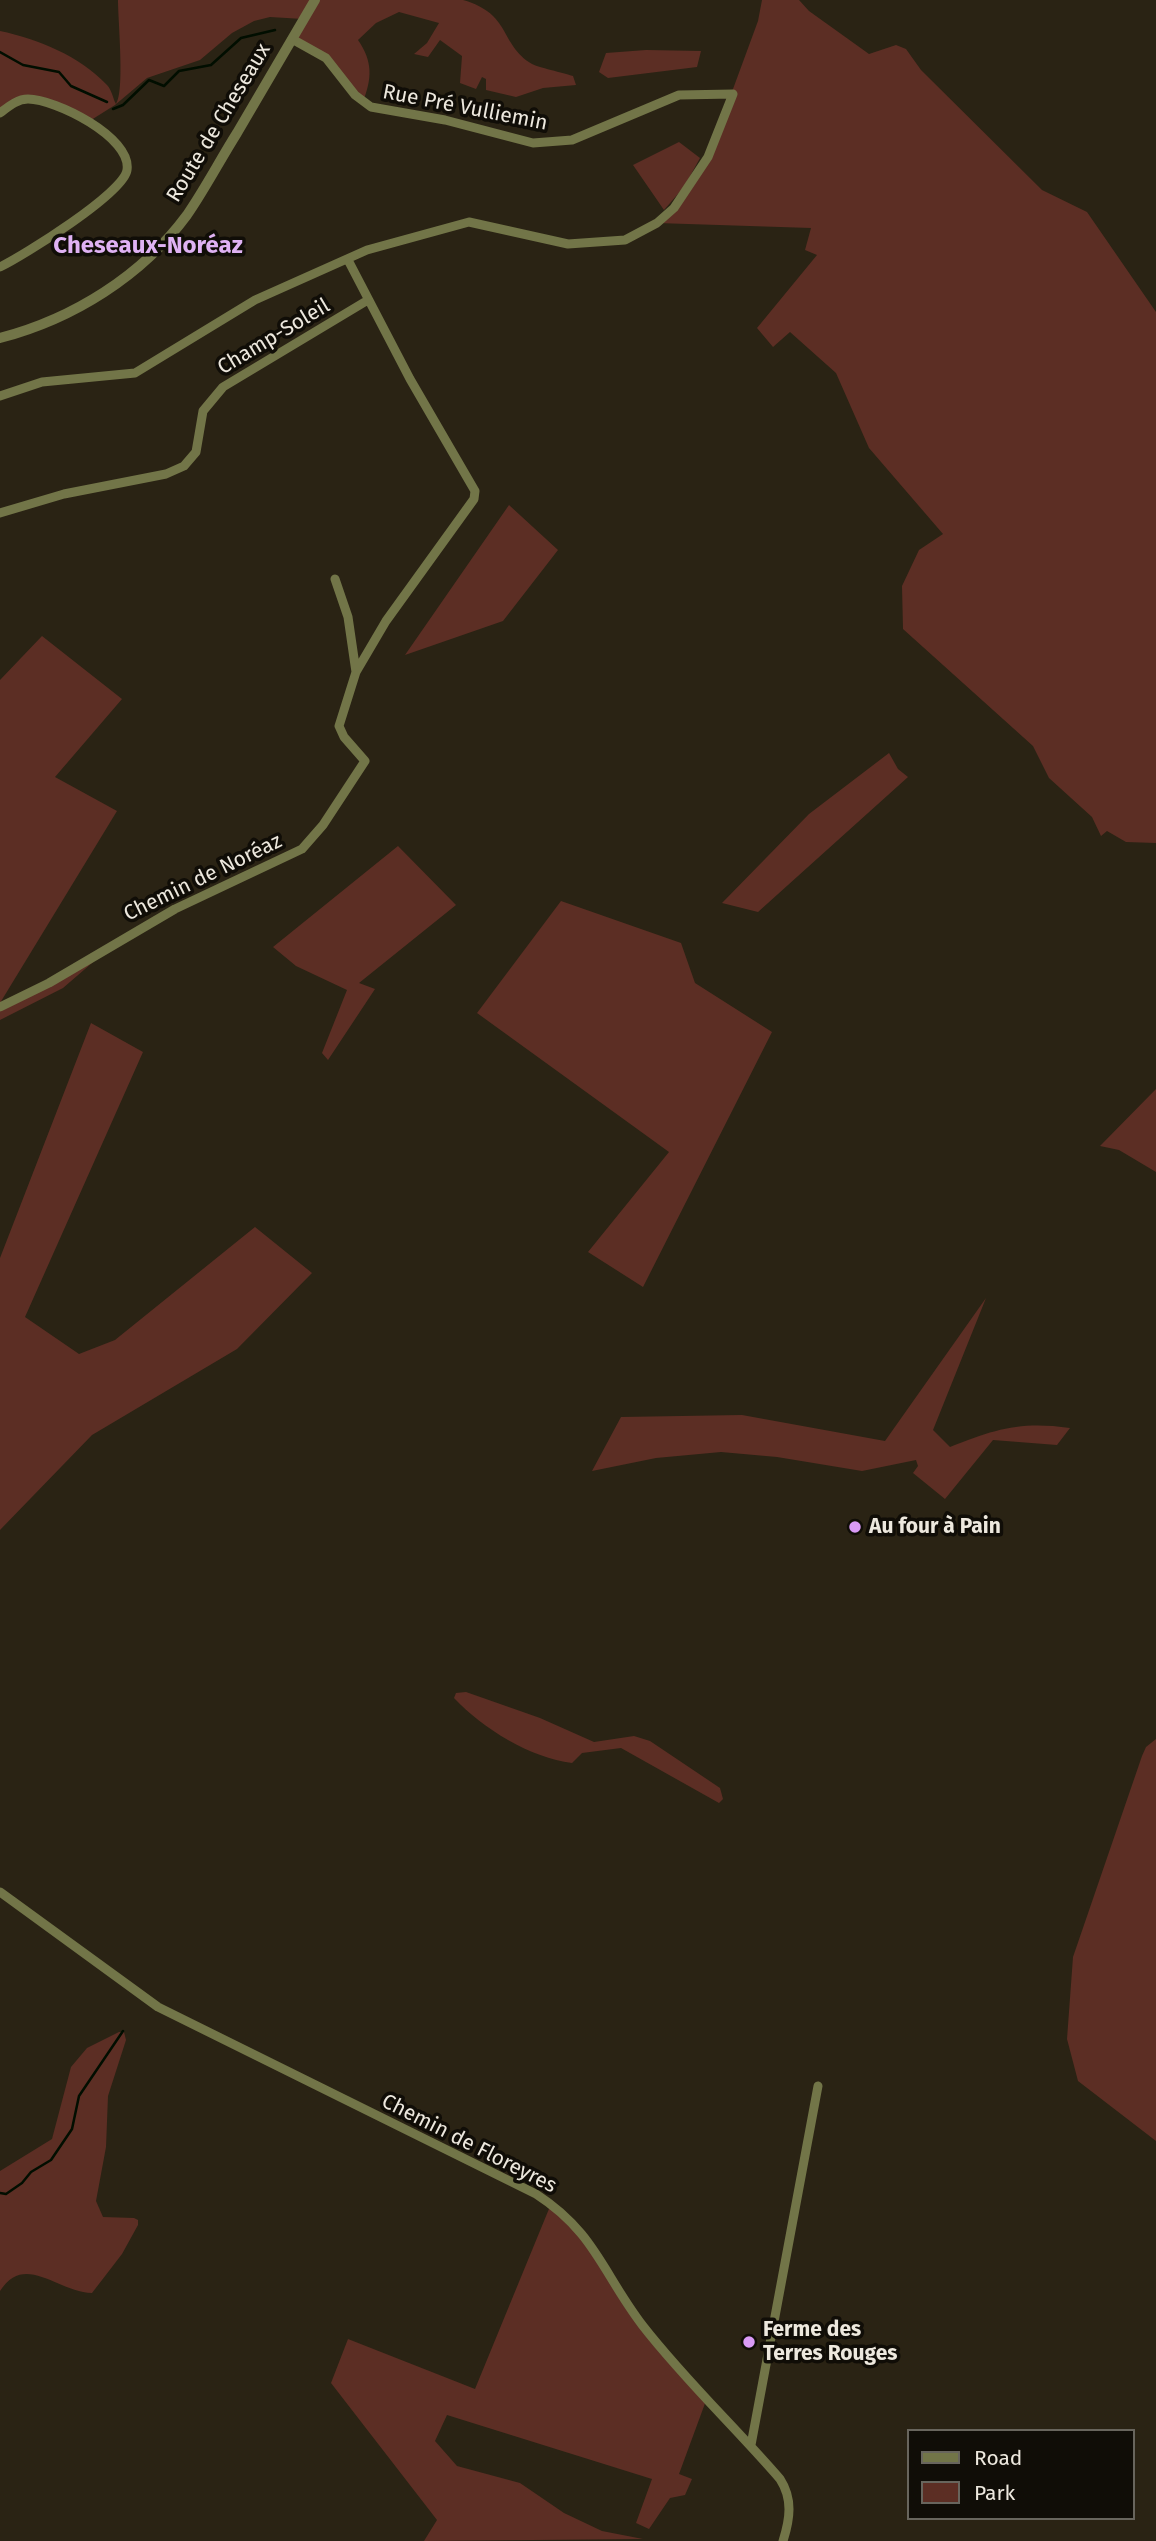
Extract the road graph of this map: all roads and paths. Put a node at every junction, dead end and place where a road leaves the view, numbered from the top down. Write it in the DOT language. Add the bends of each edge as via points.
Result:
graph roads {
  1 [pos="315,0"];
  2 [pos="292,39"];
  3 [pos="0,113"];
  4 [pos="348,260"];
  5 [pos="0,267"];
  6 [pos="368,300"];
  7 [pos="0,338"];
  8 [pos="0,396"];
  9 [pos="0,513"];
  10 [pos="335,579"];
  11 [pos="356,672"];
  12 [pos="0,1007"];
  13 [pos="0,1892"];
  14 [pos="818,2086"];
  15 [pos="751,2445"];
  16 [pos="783,2541"];
  1 -- 2 [label="street, Route de Cheseaux"];
  2 -- 4 [label="street, Rue Pré Vulliemin" via="326,58 355,95 371,107 533,143 572,141 679,95 733,94 708,157 674,208 636,236 568,244 469,222 367,250"];
  2 -- 7 [label="street, Route de Cheseaux" via="188,213 160,246 119,283 89,302"];
  3 -- 5 [label="street" via="23,99 42,102 106,132 127,168 122,180 80,216"];
  4 -- 6 [label="street"];
  4 -- 8 [label="street" via="255,300 135,373 42,382"];
  6 -- 9 [label="street, Champ-Soleil" via="223,387 203,411 196,452 184,466"];
  6 -- 11 [label="street" via="475,491 474,499 386,621"];
  10 -- 11 [label="street, Chemin de Noréaz" via="348,617"];
  11 -- 12 [label="street, Chemin de Noréaz" via="339,726 365,761 302,849 175,909"];
  13 -- 15 [label="street, Chemin de Floreyres" via="142,1998 558,2209 586,2238 644,2328"];
  14 -- 15 [label="street"];
  15 -- 16 [label="street, Chemin de Floreyres" via="788,2491 790,2510"];
}
